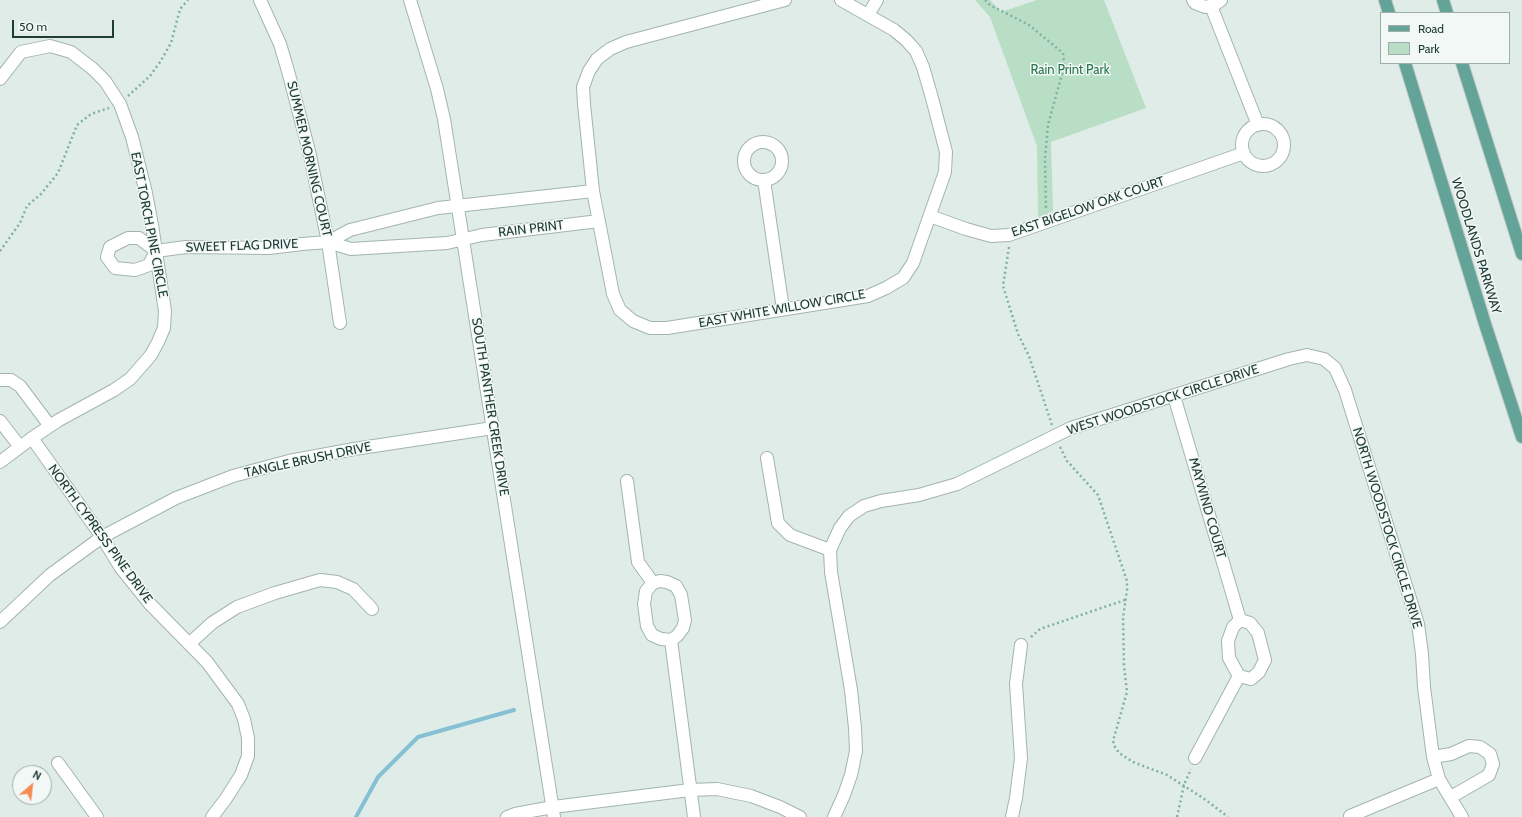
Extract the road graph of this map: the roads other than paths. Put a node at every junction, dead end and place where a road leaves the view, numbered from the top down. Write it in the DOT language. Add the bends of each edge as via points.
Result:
graph roads {
  1 [pos="260,0"];
  2 [pos="410,0"];
  3 [pos="785,0"];
  4 [pos="841,0"];
  5 [pos="877,0"];
  6 [pos="1193,0"];
  7 [pos="1385,0"];
  8 [pos="1443,0"];
  9 [pos="1216,3"];
  10 [pos="1389,12"];
  11 [pos="1447,12"];
  12 [pos="868,15"];
  13 [pos="1405,64"];
  14 [pos="1462,64"];
  15 [pos="0,79"];
  16 [pos="1258,125"];
  17 [pos="1244,153"];
  18 [pos="764,180"];
  19 [pos="593,191"];
  20 [pos="459,206"];
  21 [pos="930,216"];
  22 [pos="599,221"];
  23 [pos="464,239"];
  24 [pos="328,242"];
  25 [pos="156,251"];
  26 [pos="1522,254"];
  27 [pos="783,309"];
  28 [pos="340,324"];
  29 [pos="1324,359"];
  30 [pos="0,380"];
  31 [pos="1174,396"];
  32 [pos="0,421"];
  33 [pos="50,426"];
  34 [pos="492,428"];
  35 [pos="1522,437"];
  36 [pos="32,438"];
  37 [pos="20,446"];
  38 [pos="767,458"];
  39 [pos="0,462"];
  40 [pos="626,481"];
  41 [pos="102,537"];
  42 [pos="830,550"];
  43 [pos="653,583"];
  44 [pos="372,609"];
  45 [pos="1240,620"];
  46 [pos="0,622"];
  47 [pos="671,640"];
  48 [pos="189,644"];
  49 [pos="1021,645"];
  50 [pos="1239,676"];
  51 [pos="1433,757"];
  52 [pos="1195,758"];
  53 [pos="58,763"];
  54 [pos="1439,779"];
  55 [pos="690,790"];
  56 [pos="1451,797"];
  57 [pos="554,812"];
  58 [pos="1350,816"];
  59 [pos="96,817"];
  60 [pos="212,817"];
  61 [pos="507,817"];
  62 [pos="694,817"];
  63 [pos="800,817"];
  64 [pos="834,817"];
  65 [pos="1012,817"];
  66 [pos="1462,817"];
  1 -- 24 [label="street, SUMMER MORNING COURT" via="280,44 288,71 309,151"];
  2 -- 20 [label="street, SOUTH PANTHER CREEK DRIVE" via="444,119"];
  3 -- 19 [label="street, EAST WHITE WILLOW CIRCLE" via="626,42 610,49 597,59 583,87"];
  4 -- 12 [label="street, EAST WHITE WILLOW CIRCLE"];
  5 -- 12 [label="street"];
  6 -- 9 [label="street" via="1195,4 1205,7"];
  7 -- 10 [label="main road"];
  8 -- 11 [label="main road"];
  9 -- 16 [label="street"];
  12 -- 21 [label="street, EAST WHITE WILLOW CIRCLE" via="906,40 916,50 924,67 946,152 945,172"];
  13 -- 35 [label="main road, WOODLANDS PARKWAY"];
  14 -- 26 [label="main road"];
  15 -- 25 [label="street, EAST TORCH PINE CIRCLE" via="21,52 50,46 71,52 105,81 120,104 132,137 146,193"];
  16 -- 17 [label="street" via="1246,134 1242,144"];
  16 -- 17 [label="street" via="1273,126 1281,134 1284,151 1276,162 1261,166 1254,164"];
  17 -- 21 [label="street, EAST BIGELOW OAK COURT" via="1009,235 991,236"];
  18 -- 27 [label="street"];
  19 -- 20 [label="street"];
  19 -- 22 [label="street, EAST WHITE WILLOW CIRCLE"];
  20 -- 23 [label="street, SOUTH PANTHER CREEK DRIVE"];
  20 -- 24 [label="street, SWEET FLAG DRIVE" via="438,208 350,230"];
  21 -- 27 [label="street, EAST WHITE WILLOW CIRCLE" via="913,263 903,278 868,296"];
  22 -- 23 [label="street, RAIN PRINT"];
  22 -- 27 [label="street, EAST WHITE WILLOW CIRCLE" via="613,294 620,310 633,321 650,328 667,328"];
  23 -- 24 [label="street, SWEET FLAG DRIVE" via="447,243 351,249"];
  23 -- 34 [label="street, SOUTH PANTHER CREEK DRIVE"];
  24 -- 25 [label="street, SWEET FLAG DRIVE" via="269,248 186,247"];
  24 -- 28 [label="street, SUMMER MORNING COURT"];
  25 -- 33 [label="street, EAST TORCH PINE CIRCLE" via="165,311 164,328 151,355 130,380"];
  29 -- 31 [label="street, WEST WOODSTOCK CIRCLE DRIVE" via="1307,355 1289,359"];
  29 -- 51 [label="street, NORTH WOODSTOCK CIRCLE DRIVE" via="1336,368 1345,390 1418,624"];
  30 -- 33 [label="street" via="16,382"];
  31 -- 42 [label="street, WEST WOODSTOCK CIRCLE DRIVE" via="1071,428 957,484 864,506 849,516 840,528"];
  31 -- 45 [label="street, MAYWIND COURT"];
  32 -- 37 [label="street"];
  33 -- 36 [label="street, EAST TORCH PINE CIRCLE"];
  34 -- 41 [label="street, TANGLE BRUSH DRIVE" via="346,450 289,461 233,476 176,498"];
  34 -- 57 [label="street, SOUTH PANTHER CREEK DRIVE"];
  36 -- 37 [label="street, EAST TORCH PINE CIRCLE"];
  36 -- 41 [label="street, NORTH CYPRESS PINE DRIVE"];
  37 -- 39 [label="street, EAST TORCH PINE CIRCLE"];
  38 -- 42 [label="street" via="778,523 790,535"];
  40 -- 43 [label="street" via="638,562"];
  41 -- 46 [label="street, TANGLE BRUSH DRIVE" via="50,575"];
  41 -- 48 [label="street, NORTH CYPRESS PINE DRIVE" via="121,568 150,604"];
  42 -- 64 [label="street, WEST WOODSTOCK CIRCLE DRIVE" via="830,572 851,690 856,751 844,796"];
  43 -- 47 [label="street" via="646,590 644,604 648,626 652,635"];
  43 -- 47 [label="street" via="667,582 676,586 681,595 685,620 683,628"];
  44 -- 48 [label="street" via="353,590 337,582 320,580 237,607 212,623"];
  45 -- 50 [label="street" via="1233,627 1228,641 1229,658"];
  45 -- 50 [label="street" via="1250,623 1258,633 1265,660 1259,672 1251,679"];
  47 -- 55 [label="street"];
  48 -- 60 [label="street, NORTH CYPRESS PINE DRIVE" via="207,662 238,704 248,738 248,756 241,775"];
  49 -- 65 [label="street" via="1016,684 1021,758"];
  50 -- 52 [label="street"];
  51 -- 54 [label="street, NORTH WOODSTOCK CIRCLE DRIVE"];
  51 -- 56 [label="street" via="1451,754 1469,746 1480,747 1490,754 1493,764 1488,775"];
  53 -- 59 [label="street"];
  54 -- 56 [label="street, NORTH WOODSTOCK CIRCLE DRIVE"];
  54 -- 58 [label="street"];
  55 -- 57 [label="street"];
  55 -- 62 [label="street"];
  55 -- 63 [label="street" via="717,789 751,796"];
  56 -- 66 [label="street, NORTH WOODSTOCK CIRCLE DRIVE"];
  57 -- 61 [label="street" via="515,814"];
}
